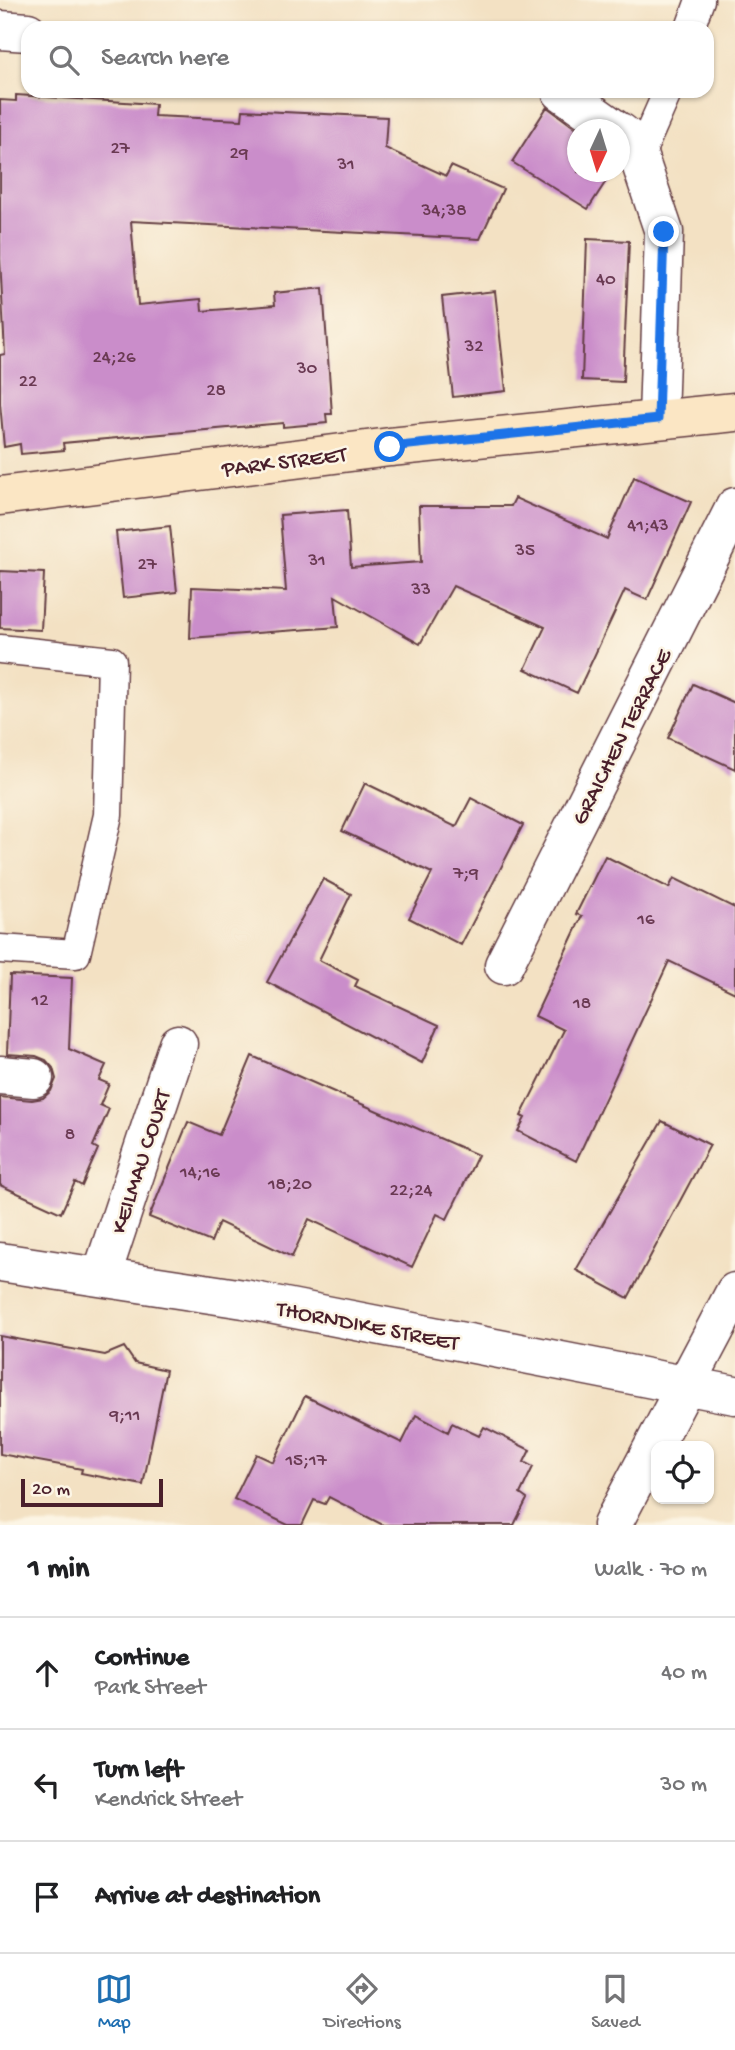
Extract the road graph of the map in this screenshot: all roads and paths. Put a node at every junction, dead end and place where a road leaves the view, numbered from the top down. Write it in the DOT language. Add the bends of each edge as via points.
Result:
graph roads {
  1 [pos="700,0"];
  2 [pos="692,21"];
  3 [pos="0,30"];
  4 [pos="21,32"];
  5 [pos="570,98"];
  6 [pos="662,98"];
  7 [pos="598,119"];
  8 [pos="630,134"];
  9 [pos="630,152"];
  10 [pos="735,412"];
  11 [pos="658,419"];
  12 [pos="0,496"];
  13 [pos="735,507"];
  14 [pos="0,649"];
  15 [pos="0,949"];
  16 [pos="504,965"];
  17 [pos="178,1044"];
  18 [pos="0,1262"];
  19 [pos="101,1277"];
  20 [pos="735,1292"];
  21 [pos="685,1386"];
  22 [pos="735,1395"];
  23 [pos="612,1525"];
  1 -- 2 [label="lane"];
  3 -- 4 [label="street"];
  5 -- 7 [label="street"];
  6 -- 8 [label="lane"];
  9 -- 11 [label="street" via="664,232"];
  10 -- 11 [label="main road, PARK STREET"];
  11 -- 12 [label="main road, PARK STREET"];
  13 -- 16 [label="street, GRAICHEN TERRACE"];
  14 -- 15 [label="lane" via="112,661 108,815 76,954"];
  17 -- 19 [label="street, KEILMAU COURT"];
  18 -- 19 [label="street, THORNDIKE STREET"];
  19 -- 21 [label="street, THORNDIKE STREET" via="244,1299"];
  20 -- 21 [label="street"];
  21 -- 22 [label="street, THORNDIKE STREET"];
  21 -- 23 [label="street"];
}
